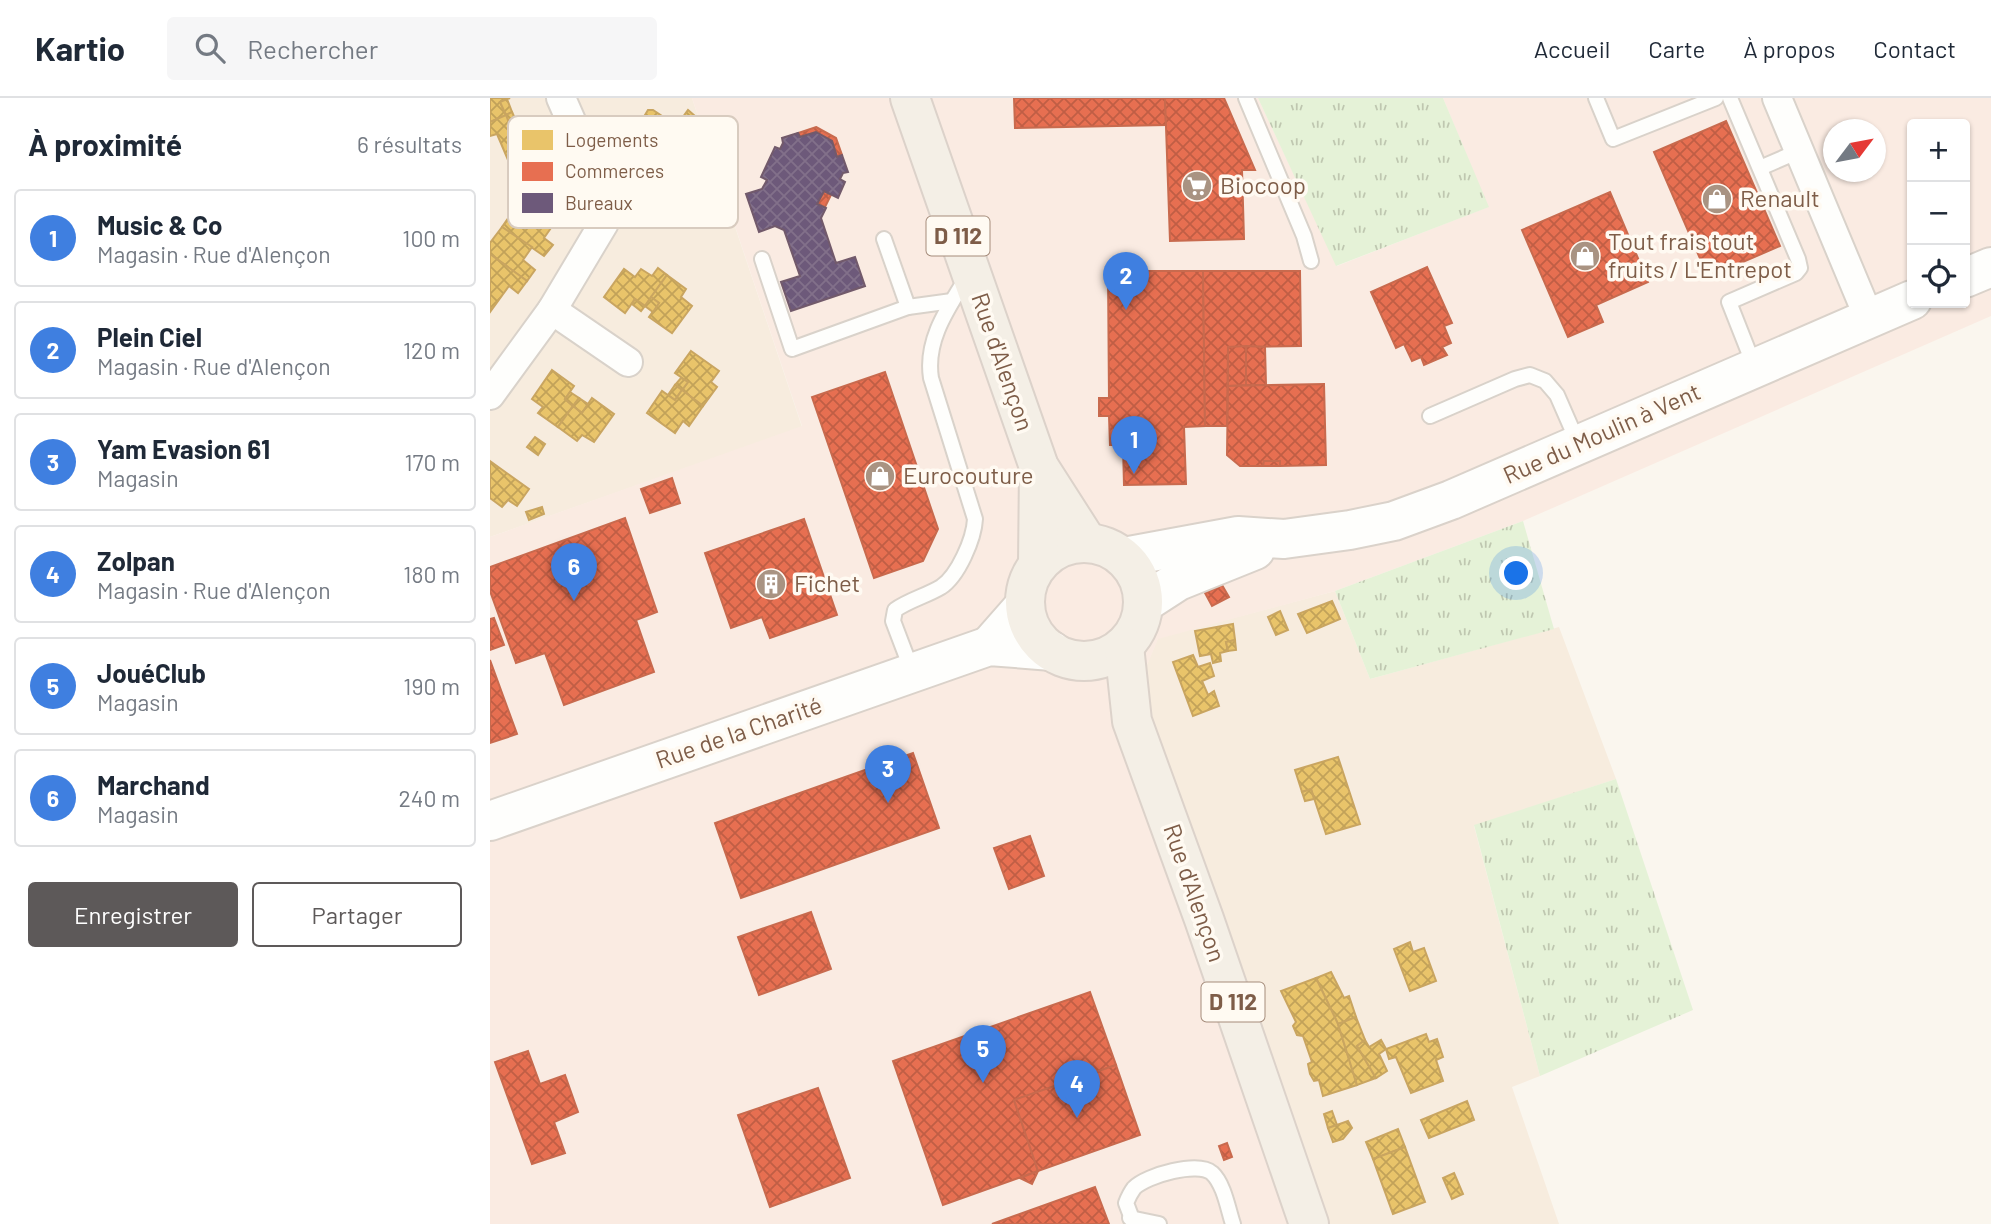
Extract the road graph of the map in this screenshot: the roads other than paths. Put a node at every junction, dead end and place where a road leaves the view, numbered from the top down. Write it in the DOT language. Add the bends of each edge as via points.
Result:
graph roads {
  1 [pos="561,98"];
  2 [pos="1246,98"];
  3 [pos="1596,98"];
  4 [pos="1716,98"];
  5 [pos="1730,98"];
  6 [pos="1777,98"];
  7 [pos="918,109"];
  8 [pos="569,116"];
  9 [pos="1799,151"];
  10 [pos="1760,168"];
  11 [pos="601,228"];
  12 [pos="884,239"];
  13 [pos="762,259"];
  14 [pos="1311,261"];
  15 [pos="1991,267"];
  16 [pos="1970,276"];
  17 [pos="962,286"];
  18 [pos="1907,302"];
  19 [pos="908,307"];
  20 [pos="552,310"];
  21 [pos="1869,318"];
  22 [pos="628,362"];
  23 [pos="1755,368"];
  24 [pos="490,395"];
  25 [pos="1430,416"];
  26 [pos="1579,444"];
  27 [pos="1039,467"];
  28 [pos="1284,539"];
  29 [pos="1087,542"];
  30 [pos="1124,557"];
  31 [pos="1038,563"];
  32 [pos="1144,603"];
  33 [pos="1025,605"];
  34 [pos="989,646"];
  35 [pos="1124,646"];
  36 [pos="1063,656"];
  37 [pos="912,673"];
  38 [pos="1132,721"];
  39 [pos="490,821"];
  40 [pos="1132,1221"];
  41 [pos="1159,1224"];
  42 [pos="1233,1224"];
  43 [pos="1309,1224"];
  1 -- 8 [label="street"];
  2 -- 14 [label="lane"];
  3 -- 4 [label="lane" via="1613,139"];
  5 -- 10 [label="lane"];
  6 -- 9 [label="street"];
  7 -- 17 [label="main road, Rue d'Alençon / D 112"];
  9 -- 10 [label="lane"];
  9 -- 21 [label="street"];
  10 -- 23 [label="lane" via="1800,268 1797,274 1729,302"];
  11 -- 20 [label="street"];
  12 -- 19 [label="lane"];
  13 -- 19 [label="lane" via="792,349"];
  15 -- 16 [label="main road"];
  17 -- 19 [label="lane"];
  17 -- 27 [label="main road, Rue d'Alençon / D 112"];
  17 -- 37 [label="lane" via="937,327 928,362 975,519 974,532 941,587 895,610 893,621"];
  18 -- 21 [label="main road, Rue du Moulin à Vent"];
  20 -- 22 [label="street"];
  20 -- 24 [label="street"];
  21 -- 23 [label="main road, Rue du Moulin à Vent"];
  23 -- 26 [label="main road, Rue du Moulin à Vent"];
  25 -- 26 [label="lane" via="1530,375 1545,381 1557,395"];
  26 -- 28 [label="main road, Rue du Moulin à Vent" via="1394,522"];
  27 -- 29 [label="main road, Rue d'Alençon / D 112"];
  27 -- 31 [label="main road, Rue d'Alençon / D 112"];
  28 -- 30 [label="main road, Rue du Moulin à Vent" via="1238,536"];
  28 -- 32 [label="main road, Rue du Moulin à Vent" via="1178,580"];
  29 -- 30 [label="main road" via="1107,546"];
  29 -- 31 [label="main road" via="1068,543"];
  30 -- 32 [label="main road" via="1138,578"];
  31 -- 33 [label="main road" via="1029,578"];
  32 -- 35 [label="main road" via="1141,619"];
  33 -- 34 [label="main road, Rue de la Charité"];
  33 -- 36 [label="main road" via="1031,628 1042,644"];
  34 -- 36 [label="main road, Rue de la Charité"];
  34 -- 37 [label="main road, Rue de la Charité"];
  35 -- 36 [label="main road" via="1108,657"];
  35 -- 38 [label="main road, Rue d'Alençon / D 112"];
  36 -- 38 [label="main road, Rue d'Alençon / D 112"];
  37 -- 39 [label="main road, Rue de la Charité"];
  38 -- 43 [label="main road, Rue d'Alençon / D 112"];
  40 -- 41 [label="lane"];
  40 -- 42 [label="lane" via="1126,1203 1134,1188 1193,1167 1214,1175"];
}
